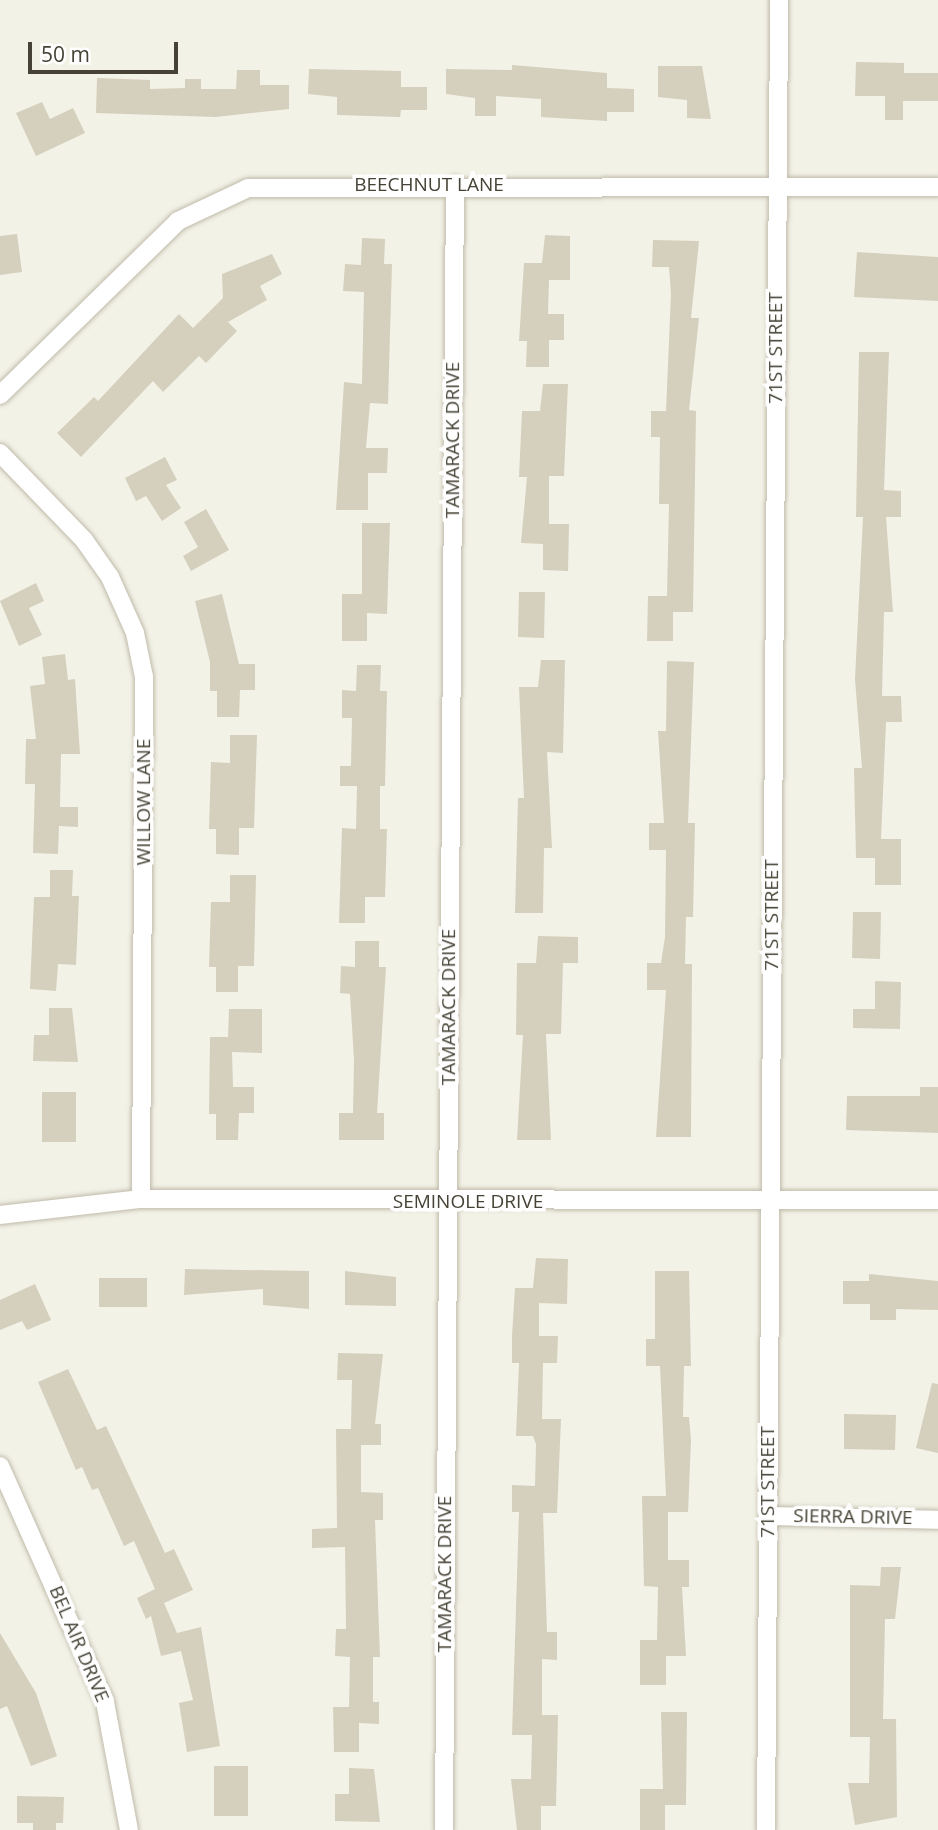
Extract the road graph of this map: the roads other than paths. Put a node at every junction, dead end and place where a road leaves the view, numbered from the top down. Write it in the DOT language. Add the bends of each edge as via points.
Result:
graph roads {
  1 [pos="779,0"];
  2 [pos="455,185"];
  3 [pos="777,185"];
  4 [pos="938,187"];
  5 [pos="0,395"];
  6 [pos="0,453"];
  7 [pos="141,1199"];
  8 [pos="938,1200"];
  9 [pos="448,1202"];
  10 [pos="770,1203"];
  11 [pos="0,1215"];
  12 [pos="0,1466"];
  13 [pos="768,1516"];
  14 [pos="938,1520"];
  15 [pos="129,1830"];
  16 [pos="444,1830"];
  17 [pos="766,1830"];
  1 -- 3 [label="street, 71ST STREET"];
  2 -- 3 [label="street, BEECHNUT LANE"];
  2 -- 5 [label="street, BEECHNUT LANE" via="272,185 209,202 141,253"];
  2 -- 9 [label="street, TAMARACK DRIVE"];
  3 -- 4 [label="street, BEECHNUT LANE"];
  3 -- 10 [label="street, 71ST STREET"];
  6 -- 7 [label="street, WILLOW LANE" via="85,540 110,577 135,633 144,677"];
  7 -- 9 [label="street, SEMINOLE DRIVE"];
  7 -- 11 [label="street, SEMINOLE DRIVE"];
  8 -- 10 [label="street, SEMINOLE DRIVE"];
  9 -- 10 [label="street, SEMINOLE DRIVE"];
  9 -- 16 [label="street, TAMARACK DRIVE"];
  10 -- 13 [label="street, 71ST STREET"];
  12 -- 15 [label="street, BEL AIR DRIVE" via="105,1702"];
  13 -- 14 [label="street, SIERRA DRIVE"];
  13 -- 17 [label="street, 71ST STREET"];
}
